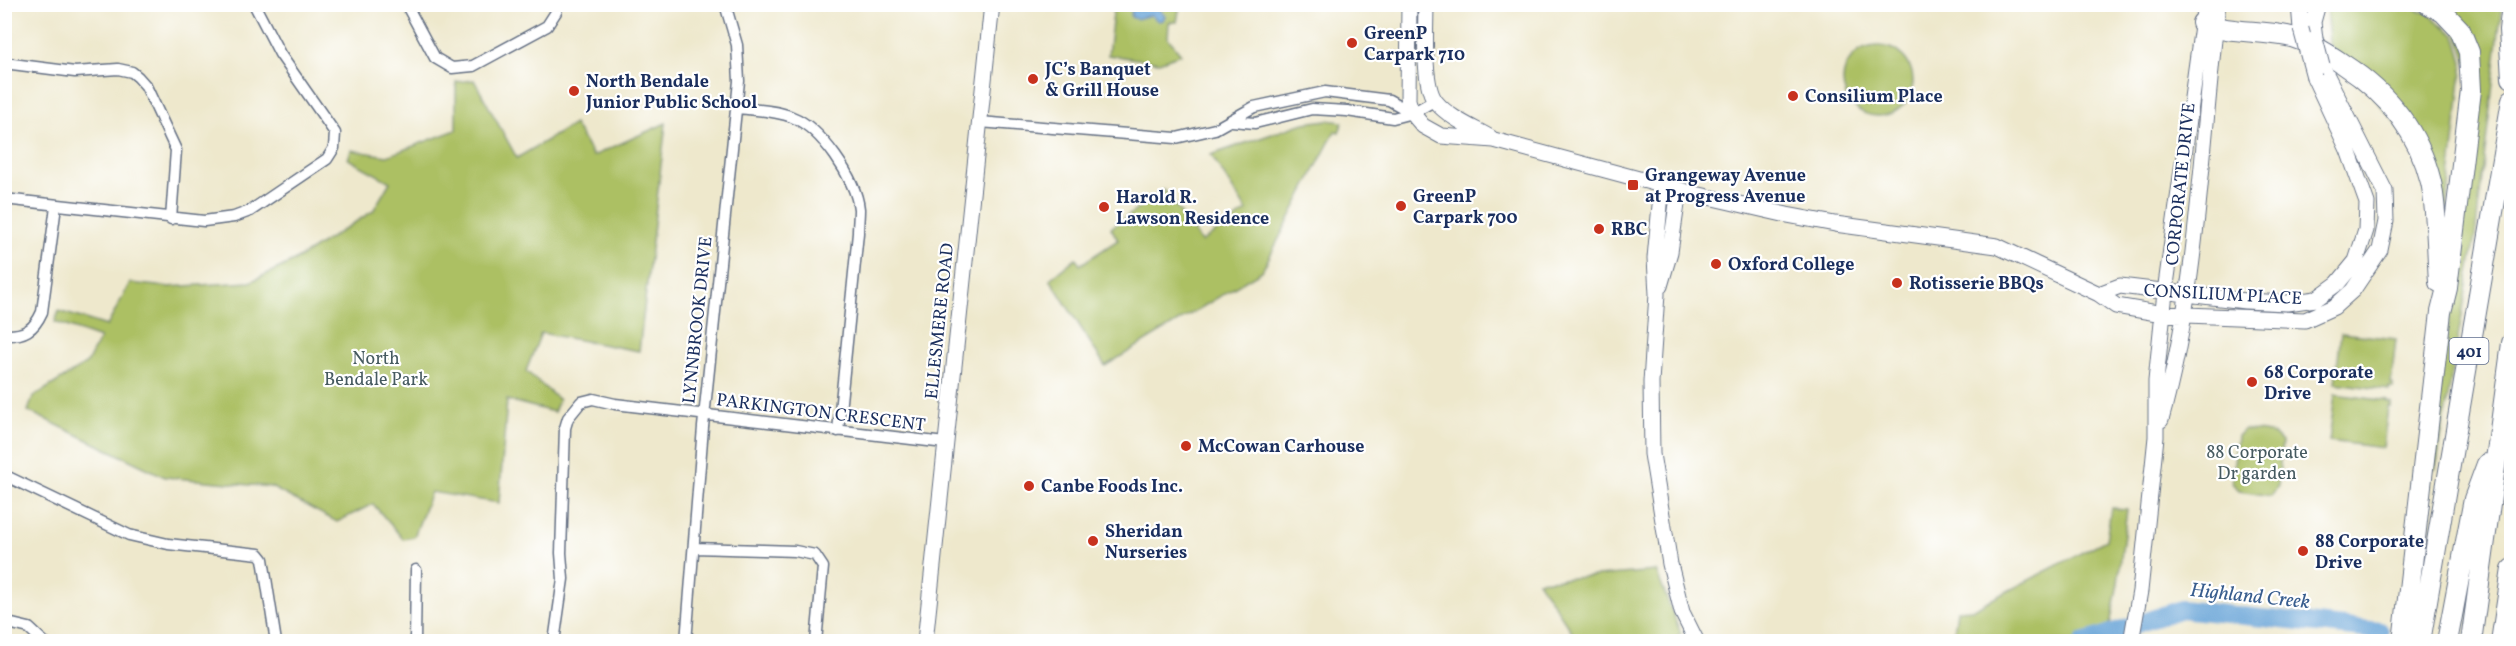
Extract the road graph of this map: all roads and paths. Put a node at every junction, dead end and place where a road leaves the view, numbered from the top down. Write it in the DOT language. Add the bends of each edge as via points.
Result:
graph roads {
  1 [pos="254,4"];
  2 [pos="406,4"];
  3 [pos="558,4"];
  4 [pos="725,4"];
  5 [pos="992,4"];
  6 [pos="1409,4"];
  7 [pos="1426,4"];
  8 [pos="2218,4"];
  9 [pos="2299,4"];
  10 [pos="2318,4"];
  11 [pos="2428,4"];
  12 [pos="2511,5"];
  13 [pos="2207,18"];
  14 [pos="1409,42"];
  15 [pos="1425,42"];
  16 [pos="4,63"];
  17 [pos="2318,72"];
  18 [pos="2511,78"];
  19 [pos="2511,100"];
  20 [pos="1434,101"];
  21 [pos="737,108"];
  22 [pos="1412,112"];
  23 [pos="1232,121"];
  24 [pos="980,122"];
  25 [pos="1494,140"];
  26 [pos="2183,158"];
  27 [pos="2203,160"];
  28 [pos="1662,184"];
  29 [pos="1679,190"];
  30 [pos="4,199"];
  31 [pos="56,206"];
  32 [pos="171,219"];
  33 [pos="2165,292"];
  34 [pos="1658,294"];
  35 [pos="2099,294"];
  36 [pos="2187,294"];
  37 [pos="2441,312"];
  38 [pos="2163,314"];
  39 [pos="2184,314"];
  40 [pos="4,335"];
  41 [pos="2511,343"];
  42 [pos="704,414"];
  43 [pos="838,431"];
  44 [pos="2499,431"];
  45 [pos="2156,437"];
  46 [pos="945,443"];
  47 [pos="4,475"];
  48 [pos="694,548"];
  49 [pos="2511,569"];
  50 [pos="416,570"];
  51 [pos="4,622"];
  52 [pos="44,642"];
  53 [pos="276,642"];
  54 [pos="415,642"];
  55 [pos="554,642"];
  56 [pos="686,642"];
  57 [pos="816,642"];
  58 [pos="925,642"];
  59 [pos="1697,642"];
  60 [pos="2130,642"];
  61 [pos="2403,642"];
  62 [pos="2420,642"];
  63 [pos="2447,642"];
  64 [pos="2471,642"];
  65 [pos="2501,642"];
  1 -- 32 [label="street" via="280,54 335,133 334,148 327,159 250,211 204,221"];
  2 -- 3 [label="street" via="435,58 452,68 473,66 547,26"];
  4 -- 21 [label="street, LYNNBROOK DRIVE" via="738,52"];
  5 -- 24 [label="street, ELLESMERE ROAD"];
  6 -- 14 [label="street"];
  7 -- 15 [label="street"];
  8 -- 13 [label="street, CORPORATE DRIVE"];
  9 -- 17 [label="street, CONSILIUM PLACE, bridge" via="2301,28"];
  10 -- 17 [label="street, CONSILIUM PLACE, bridge" via="2313,22"];
  11 -- 37 [label="highway" via="2443,12 2460,30 2469,52 2470,90"];
  12 -- 18 [label="highway"];
  13 -- 26 [label="street, CORPORATE DRIVE"];
  13 -- 27 [label="street, CORPORATE DRIVE"];
  13 -- 37 [label="highway" via="2288,36 2326,52 2364,77 2388,99 2407,123 2431,184"];
  14 -- 15 [label="street"];
  14 -- 22 [label="street" via="1408,100"];
  15 -- 20 [label="street" via="1429,89"];
  16 -- 32 [label="street" via="75,72 118,69 138,77 176,150"];
  17 -- 36 [label="street, CONSILIUM PLACE" via="2367,202 2366,230 2356,261 2338,283 2316,299 2256,302"];
  17 -- 39 [label="street, CONSILIUM PLACE" via="2385,190 2386,221 2380,250 2353,290 2334,307 2305,320"];
  19 -- 62 [label="highway, 401"];
  20 -- 22 [label="street"];
  20 -- 25 [label="street"];
  21 -- 42 [label="street, LYNNBROOK DRIVE"];
  21 -- 43 [label="street" via="784,114 807,124 825,142 855,192 858,233"];
  22 -- 23 [label="street" via="1393,118 1312,110 1255,123"];
  22 -- 23 [label="street" via="1389,100 1325,92 1254,107"];
  22 -- 25 [label="street" via="1423,126 1441,136"];
  23 -- 24 [label="street" via="1176,138"];
  24 -- 46 [label="street, ELLESMERE ROAD"];
  25 -- 28 [label="street, CONSILIUM PLACE"];
  26 -- 27 [label="street"];
  26 -- 33 [label="street, CORPORATE DRIVE"];
  27 -- 36 [label="street, CORPORATE DRIVE"];
  28 -- 29 [label="street, CONSILIUM PLACE"];
  28 -- 34 [label="street" via="1655,258"];
  29 -- 34 [label="street" via="1670,252"];
  29 -- 35 [label="street, CONSILIUM PLACE" via="1835,224 1997,246"];
  30 -- 31 [label="street"];
  31 -- 32 [label="street"];
  31 -- 40 [label="street" via="42,312 28,332"];
  33 -- 35 [label="street, CONSILIUM PLACE" via="2120,286"];
  33 -- 36 [label="street, CONSILIUM PLACE"];
  33 -- 38 [label="street, CORPORATE DRIVE"];
  34 -- 59 [label="street" via="1651,382 1654,472 1682,612"];
  35 -- 38 [label="street, CONSILIUM PLACE" via="2116,306"];
  36 -- 39 [label="street, CORPORATE DRIVE"];
  37 -- 61 [label="highway"];
  38 -- 39 [label="street, CONSILIUM PLACE"];
  38 -- 45 [label="street, CORPORATE DRIVE" via="2156,381"];
  39 -- 45 [label="street, CORPORATE DRIVE" via="2175,370"];
  41 -- 44 [label="highway, 401"];
  42 -- 43 [label="street, PARKINGTON CRESCENT"];
  42 -- 48 [label="street, LYNNBROOK DRIVE"];
  42 -- 55 [label="street, PARKINGTON CRESCENT" via="594,399 581,402 574,409 565,428 563,579"];
  43 -- 46 [label="street, PARKINGTON CRESCENT"];
  44 -- 63 [label="highway" via="2474,499"];
  44 -- 64 [label="highway, 401"];
  45 -- 60 [label="street, CORPORATE DRIVE" via="2139,595"];
  46 -- 58 [label="street, ELLESMERE ROAD"];
  47 -- 53 [label="street" via="129,535 168,544 259,554"];
  48 -- 56 [label="street, LYNNBROOK DRIVE"];
  48 -- 57 [label="street" via="815,555 823,567"];
  49 -- 65 [label="highway"];
  50 -- 54 [label="street"];
  51 -- 52 [label="street" via="29,628"];
}
